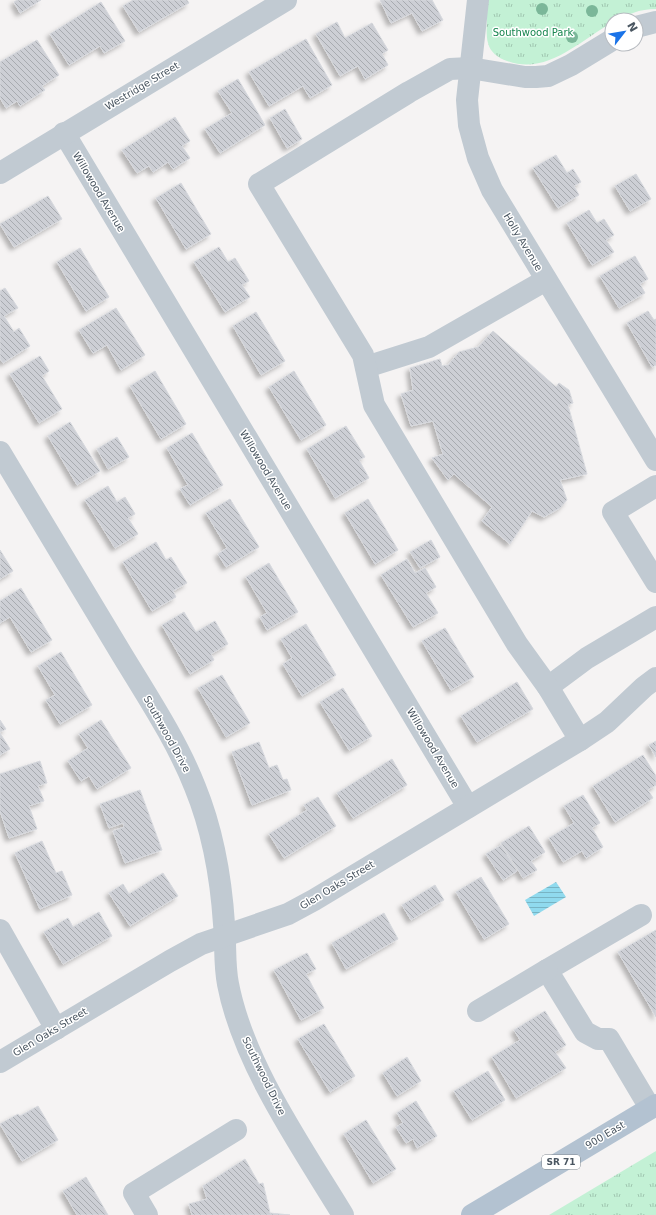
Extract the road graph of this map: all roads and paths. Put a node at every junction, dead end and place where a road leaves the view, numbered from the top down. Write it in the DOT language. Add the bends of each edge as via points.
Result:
graph roads {
  1 [pos="286,0"];
  2 [pos="478,0"];
  3 [pos="656,22"];
  4 [pos="644,25"];
  5 [pos="604,45"];
  6 [pos="470,68"];
  7 [pos="64,133"];
  8 [pos="0,173"];
  9 [pos="546,280"];
  10 [pos="366,367"];
  11 [pos="0,452"];
  12 [pos="656,460"];
  13 [pos="656,486"];
  14 [pos="656,582"];
  15 [pos="656,617"];
  16 [pos="656,678"];
  17 [pos="548,687"];
  18 [pos="580,740"];
  19 [pos="468,807"];
  20 [pos="641,915"];
  21 [pos="0,930"];
  22 [pos="225,935"];
  23 [pos="547,970"];
  24 [pos="478,1012"];
  25 [pos="56,1028"];
  26 [pos="0,1062"];
  27 [pos="653,1107"];
  28 [pos="236,1130"];
  29 [pos="147,1215"];
  30 [pos="343,1215"];
  31 [pos="472,1215"];
  1 -- 7 [label="street, Westridge Street"];
  2 -- 6 [label="street, Holly Avenue"];
  3 -- 4 [label="street"];
  5 -- 6 [label="street" via="548,76 525,77"];
  6 -- 9 [label="street, Holly Avenue" via="467,107 478,158 492,190"];
  6 -- 10 [label="street" via="450,69 408,92 259,184 363,355"];
  7 -- 8 [label="street, Westridge Street"];
  7 -- 19 [label="street, Willowood Avenue"];
  9 -- 10 [label="street" via="430,347"];
  9 -- 12 [label="street, Holly Avenue"];
  10 -- 17 [label="street" via="374,405 517,644"];
  11 -- 22 [label="street, Southwood Drive" via="133,673 181,756 196,788 211,835 222,893"];
  13 -- 14 [label="street" via="613,512"];
  15 -- 17 [label="street" via="587,658"];
  16 -- 18 [label="street, Glen Oaks Street" via="607,722"];
  17 -- 18 [label="street"];
  18 -- 19 [label="street, Glen Oaks Street"];
  19 -- 22 [label="street, Glen Oaks Street" via="288,914"];
  20 -- 23 [label="street"];
  21 -- 25 [label="street"];
  22 -- 25 [label="street, Glen Oaks Street" via="201,944 170,961"];
  22 -- 30 [label="street, Southwood Drive" via="227,982 234,1010 250,1052 276,1105"];
  23 -- 24 [label="street"];
  23 -- 27 [label="street" via="585,1032 598,1039 610,1039"];
  25 -- 26 [label="street, Glen Oaks Street"];
  27 -- 31 [label="main road, 900 East / SR 71"];
  28 -- 29 [label="street" via="134,1193"];
}
